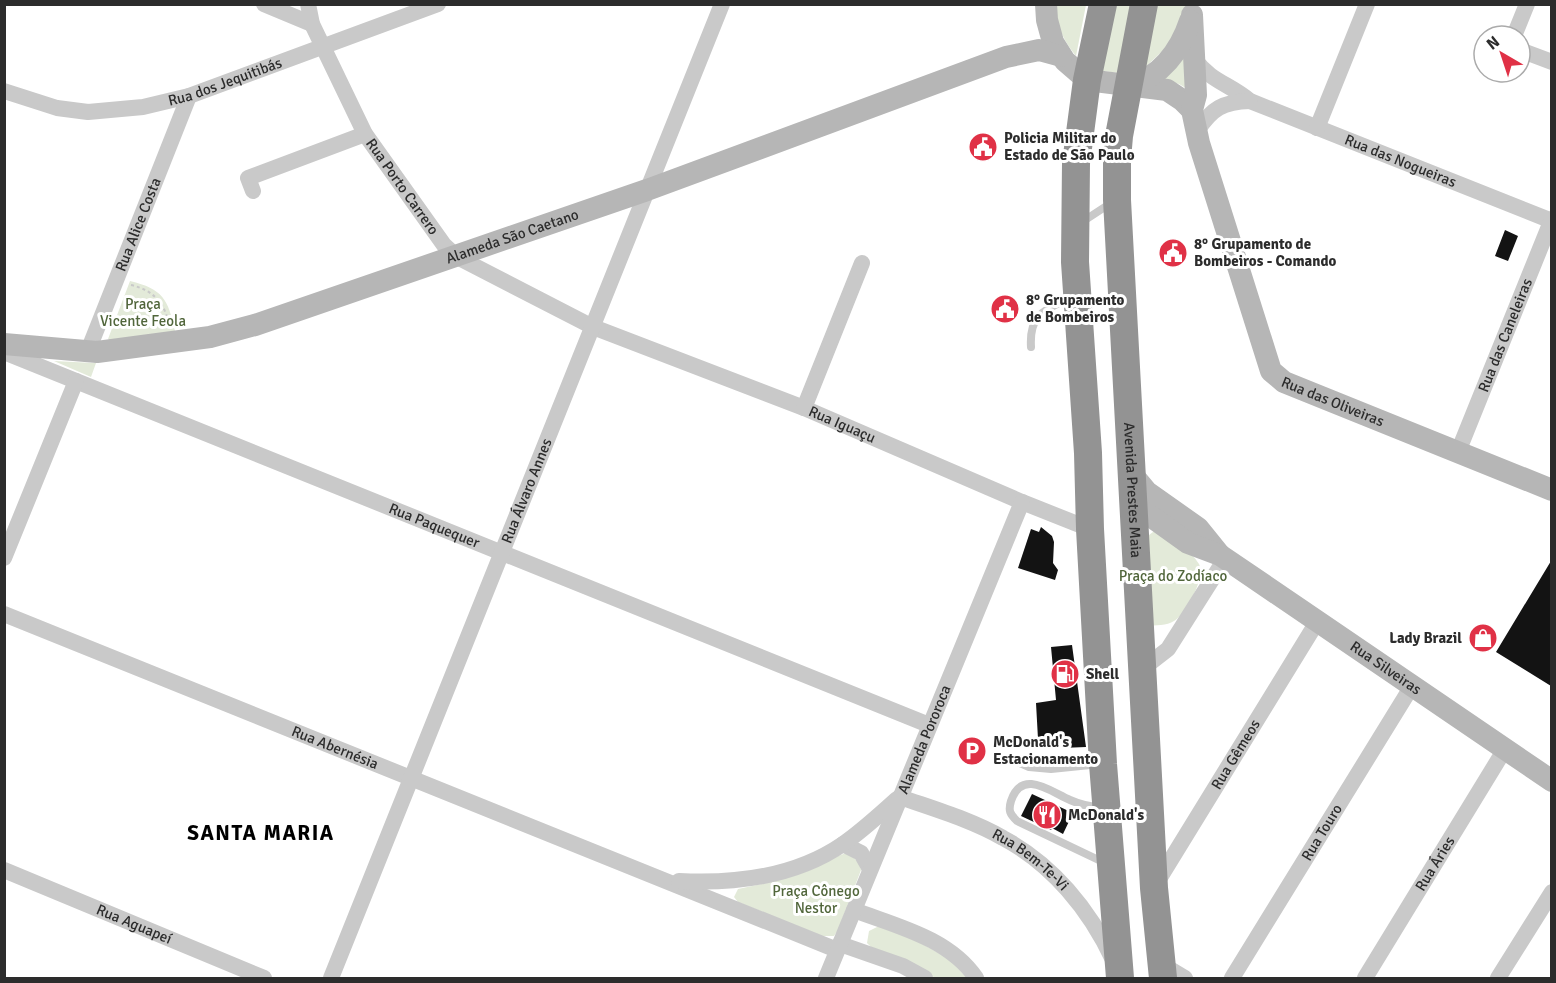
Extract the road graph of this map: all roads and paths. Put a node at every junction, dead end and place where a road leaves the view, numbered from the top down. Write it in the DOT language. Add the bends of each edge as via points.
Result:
graph roads {
  1 [pos="264,4"];
  2 [pos="308,4"];
  3 [pos="438,4"];
  4 [pos="722,4"];
  5 [pos="1103,4"];
  6 [pos="1144,4"];
  7 [pos="1367,4"];
  8 [pos="1527,4"];
  9 [pos="1046,7"];
  10 [pos="1193,10"];
  11 [pos="312,24"];
  12 [pos="1519,24"];
  13 [pos="322,46"];
  14 [pos="1532,55"];
  15 [pos="1061,56"];
  16 [pos="1006,57"];
  17 [pos="1195,60"];
  18 [pos="1551,62"];
  19 [pos="1087,80"];
  20 [pos="1128,86"];
  21 [pos="4,92"];
  22 [pos="189,96"];
  23 [pos="1250,101"];
  24 [pos="1194,121"];
  25 [pos="1317,128"];
  26 [pos="365,134"];
  27 [pos="647,190"];
  28 [pos="253,191"];
  29 [pos="1117,200"];
  30 [pos="1551,220"];
  31 [pos="1075,227"];
  32 [pos="457,257"];
  33 [pos="862,263"];
  34 [pos="115,284"];
  35 [pos="1076,295"];
  36 [pos="593,327"];
  37 [pos="172,343"];
  38 [pos="4,344"];
  39 [pos="1031,347"];
  40 [pos="88,351"];
  41 [pos="4,352"];
  42 [pos="76,381"];
  43 [pos="804,408"];
  44 [pos="1458,452"];
  45 [pos="1088,453"];
  46 [pos="1132,474"];
  47 [pos="1551,490"];
  48 [pos="1022,502"];
  49 [pos="1135,505"];
  50 [pos="1090,529"];
  51 [pos="502,553"];
  52 [pos="1223,557"];
  53 [pos="4,558"];
  54 [pos="4,614"];
  55 [pos="1317,622"];
  56 [pos="1152,663"];
  57 [pos="1412,686"];
  58 [pos="929,725"];
  59 [pos="1505,749"];
  60 [pos="1008,758"];
  61 [pos="1103,764"];
  62 [pos="412,778"];
  63 [pos="1551,781"];
  64 [pos="900,797"];
  65 [pos="1106,808"];
  66 [pos="843,844"];
  67 [pos="1110,866"];
  68 [pos="870,869"];
  69 [pos="4,870"];
  70 [pos="664,880"];
  71 [pos="1154,888"];
  72 [pos="1551,892"];
  73 [pos="854,910"];
  74 [pos="838,947"];
  75 [pos="1162,971"];
  76 [pos="1120,975"];
  77 [pos="264,978"];
  78 [pos="331,978"];
  79 [pos="826,978"];
  80 [pos="926,978"];
  81 [pos="976,978"];
  82 [pos="1185,978"];
  83 [pos="1232,978"];
  84 [pos="1365,978"];
  85 [pos="1498,978"];
  1 -- 11 [label="street"];
  2 -- 11 [label="street, Rua Porto Carrero"];
  3 -- 13 [label="street, Rua dos Jequitibás"];
  4 -- 27 [label="street, Rua Álvaro Annes"];
  5 -- 19 [label="highway"];
  6 -- 20 [label="highway, Avenida Prestes Maia"];
  7 -- 25 [label="street"];
  8 -- 12 [label="street"];
  9 -- 15 [label="main road" via="1053,42"];
  9 -- 16 [label="main road, Alameda São Caetano" via="1034,34"];
  10 -- 17 [label="main road, Rua das Oliveiras"];
  10 -- 20 [label="main road" via="1182,40 1167,63 1155,74"];
  11 -- 13 [label="street, Rua Porto Carrero"];
  13 -- 22 [label="street, Rua dos Jequitibás"];
  13 -- 26 [label="street, Rua Porto Carrero"];
  14 -- 18 [label="street"];
  15 -- 16 [label="main road, Alameda São Caetano" via="1038,50"];
  15 -- 19 [label="main road"];
  16 -- 27 [label="main road, Alameda São Caetano"];
  17 -- 23 [label="street, Rua das Nogueiras" via="1209,76"];
  17 -- 24 [label="main road, Rua das Oliveiras"];
  19 -- 20 [label="main road"];
  19 -- 31 [label="highway" via="1076,163"];
  20 -- 24 [label="main road" via="1167,90 1182,100"];
  20 -- 29 [label="highway, Avenida Prestes Maia" via="1117,159"];
  21 -- 22 [label="street, Rua dos Jequitibás" via="57,108 88,112"];
  22 -- 34 [label="street, Rua Alice Costa"];
  23 -- 24 [label="street" via="1224,104"];
  23 -- 25 [label="street, Rua das Nogueiras"];
  24 -- 44 [label="main road, Rua das Oliveiras" via="1271,371 1284,382"];
  25 -- 30 [label="street, Rua das Nogueiras"];
  26 -- 28 [label="street" via="248,178"];
  26 -- 32 [label="street, Rua Porto Carrero" via="444,245"];
  27 -- 32 [label="main road, Alameda São Caetano"];
  27 -- 36 [label="street, Rua Álvaro Annes"];
  29 -- 31 [label="lane"];
  29 -- 46 [label="highway, Avenida Prestes Maia"];
  30 -- 44 [label="street, Rua das Caneleiras"];
  31 -- 35 [label="highway"];
  32 -- 36 [label="street, Rua Porto Carrero"];
  32 -- 37 [label="main road, Alameda São Caetano" via="255,325"];
  33 -- 43 [label="street"];
  34 -- 37 [label="path" via="143,288 157,298 167,313"];
  34 -- 40 [label="street, Rua Alice Costa"];
  35 -- 39 [label="lane" via="1041,314 1033,323"];
  35 -- 45 [label="highway"];
  36 -- 43 [label="street, Rua Iguaçu"];
  36 -- 51 [label="street, Rua Álvaro Annes"];
  37 -- 40 [label="main road, Alameda São Caetano"];
  38 -- 40 [label="main road, Alameda São Caetano"];
  41 -- 42 [label="street, Rua Paquequer"];
  42 -- 51 [label="street, Rua Paquequer"];
  42 -- 53 [label="street"];
  43 -- 48 [label="street, Rua Iguaçu"];
  44 -- 47 [label="main road, Rua das Oliveiras"];
  45 -- 49 [label="highway" via="1106,483"];
  45 -- 50 [label="highway"];
  46 -- 49 [label="highway, Avenida Prestes Maia"];
  46 -- 52 [label="main road, Rua Silveiras" via="1147,492 1198,528"];
  48 -- 50 [label="street, Rua Iguaçu"];
  48 -- 58 [label="street, Alameda Pororoca"];
  49 -- 52 [label="main road, Rua Silveiras" via="1188,543"];
  49 -- 56 [label="highway, Avenida Prestes Maia"];
  50 -- 61 [label="highway"];
  51 -- 58 [label="street, Rua Paquequer"];
  51 -- 62 [label="street, Rua Álvaro Annes"];
  52 -- 55 [label="main road, Rua Silveiras"];
  52 -- 56 [label="street" via="1168,649"];
  54 -- 62 [label="street, Rua Abernésia"];
  55 -- 57 [label="main road, Rua Silveiras"];
  55 -- 71 [label="street, Rua Gêmeos"];
  56 -- 71 [label="highway, Avenida Prestes Maia"];
  57 -- 59 [label="main road, Rua Silveiras"];
  57 -- 83 [label="street, Rua Touro"];
  58 -- 64 [label="street, Alameda Pororoca"];
  59 -- 63 [label="main road, Rua Silveiras"];
  59 -- 84 [label="street, Rua Áries"];
  60 -- 61 [label="lane" via="1029,767 1051,769"];
  61 -- 65 [label="highway"];
  62 -- 70 [label="street, Rua Abernésia"];
  62 -- 78 [label="street, Rua Álvaro Annes"];
  64 -- 66 [label="street"];
  64 -- 68 [label="street, Alameda Pororoca"];
  64 -- 76 [label="street, Rua Bem-Te-Vi" via="986,830 1030,854 1077,901"];
  65 -- 67 [label="highway"];
  65 -- 67 [label="lane" via="1079,804 1037,784 1020,787 1008,808 1017,821"];
  66 -- 68 [label="street" via="861,854"];
  66 -- 70 [label="street" via="807,863 766,876 726,882"];
  67 -- 76 [label="highway"];
  68 -- 73 [label="street, Alameda Pororoca"];
  69 -- 77 [label="street, Rua Aguapeí"];
  70 -- 74 [label="street"];
  71 -- 75 [label="highway, Avenida Prestes Maia"];
  72 -- 85 [label="street"];
  73 -- 74 [label="street, Alameda Pororoca"];
  73 -- 81 [label="street" via="941,945"];
  74 -- 79 [label="street, Alameda Pororoca"];
  74 -- 80 [label="street" via="903,966"];
  75 -- 82 [label="street"];
}
